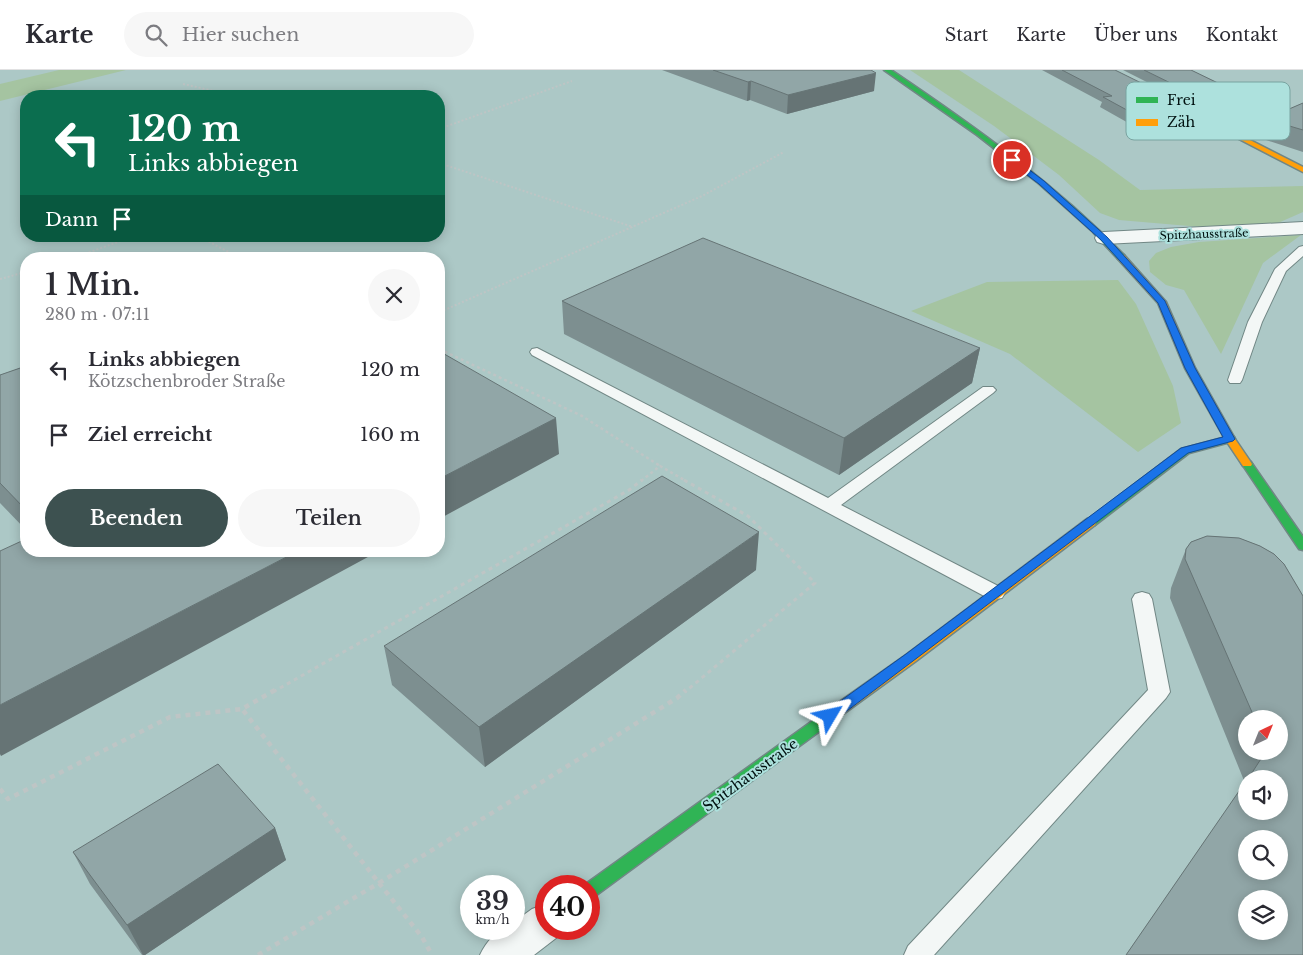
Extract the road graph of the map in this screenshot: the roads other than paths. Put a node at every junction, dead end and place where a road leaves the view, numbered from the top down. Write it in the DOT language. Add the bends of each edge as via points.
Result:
graph roads {
  1 [pos="887,70"];
  2 [pos="1245,140"];
  3 [pos="1303,170"];
  4 [pos="1303,228"];
  5 [pos="1104,238"];
  6 [pos="1303,250"];
  7 [pos="537,352"];
  8 [pos="1235,380"];
  9 [pos="988,390"];
  10 [pos="1230,439"];
  11 [pos="828,506"];
  12 [pos="1295,523"];
  13 [pos="1303,546"];
  14 [pos="995,594"];
  15 [pos="1142,600"];
  16 [pos="600,883"];
  17 [pos="535,930"];
  18 [pos="501,955"];
  19 [pos="917,955"];
  1 -- 5 [label="street" via="978,133"];
  2 -- 3 [label="street"];
  4 -- 5 [label="street, Spitzhausstraße"];
  5 -- 10 [label="street" via="1162,302 1190,368"];
  6 -- 8 [label="lane" via="1281,269 1256,322"];
  7 -- 11 [label="lane"];
  9 -- 11 [label="lane"];
  10 -- 12 [label="street"];
  10 -- 14 [label="street, Spitzhausstraße" via="1185,451"];
  11 -- 14 [label="lane"];
  12 -- 13 [label="street"];
  14 -- 16 [label="street, Spitzhausstraße"];
  15 -- 19 [label="lane" via="1159,692"];
  17 -- 18 [label="street"];
}
